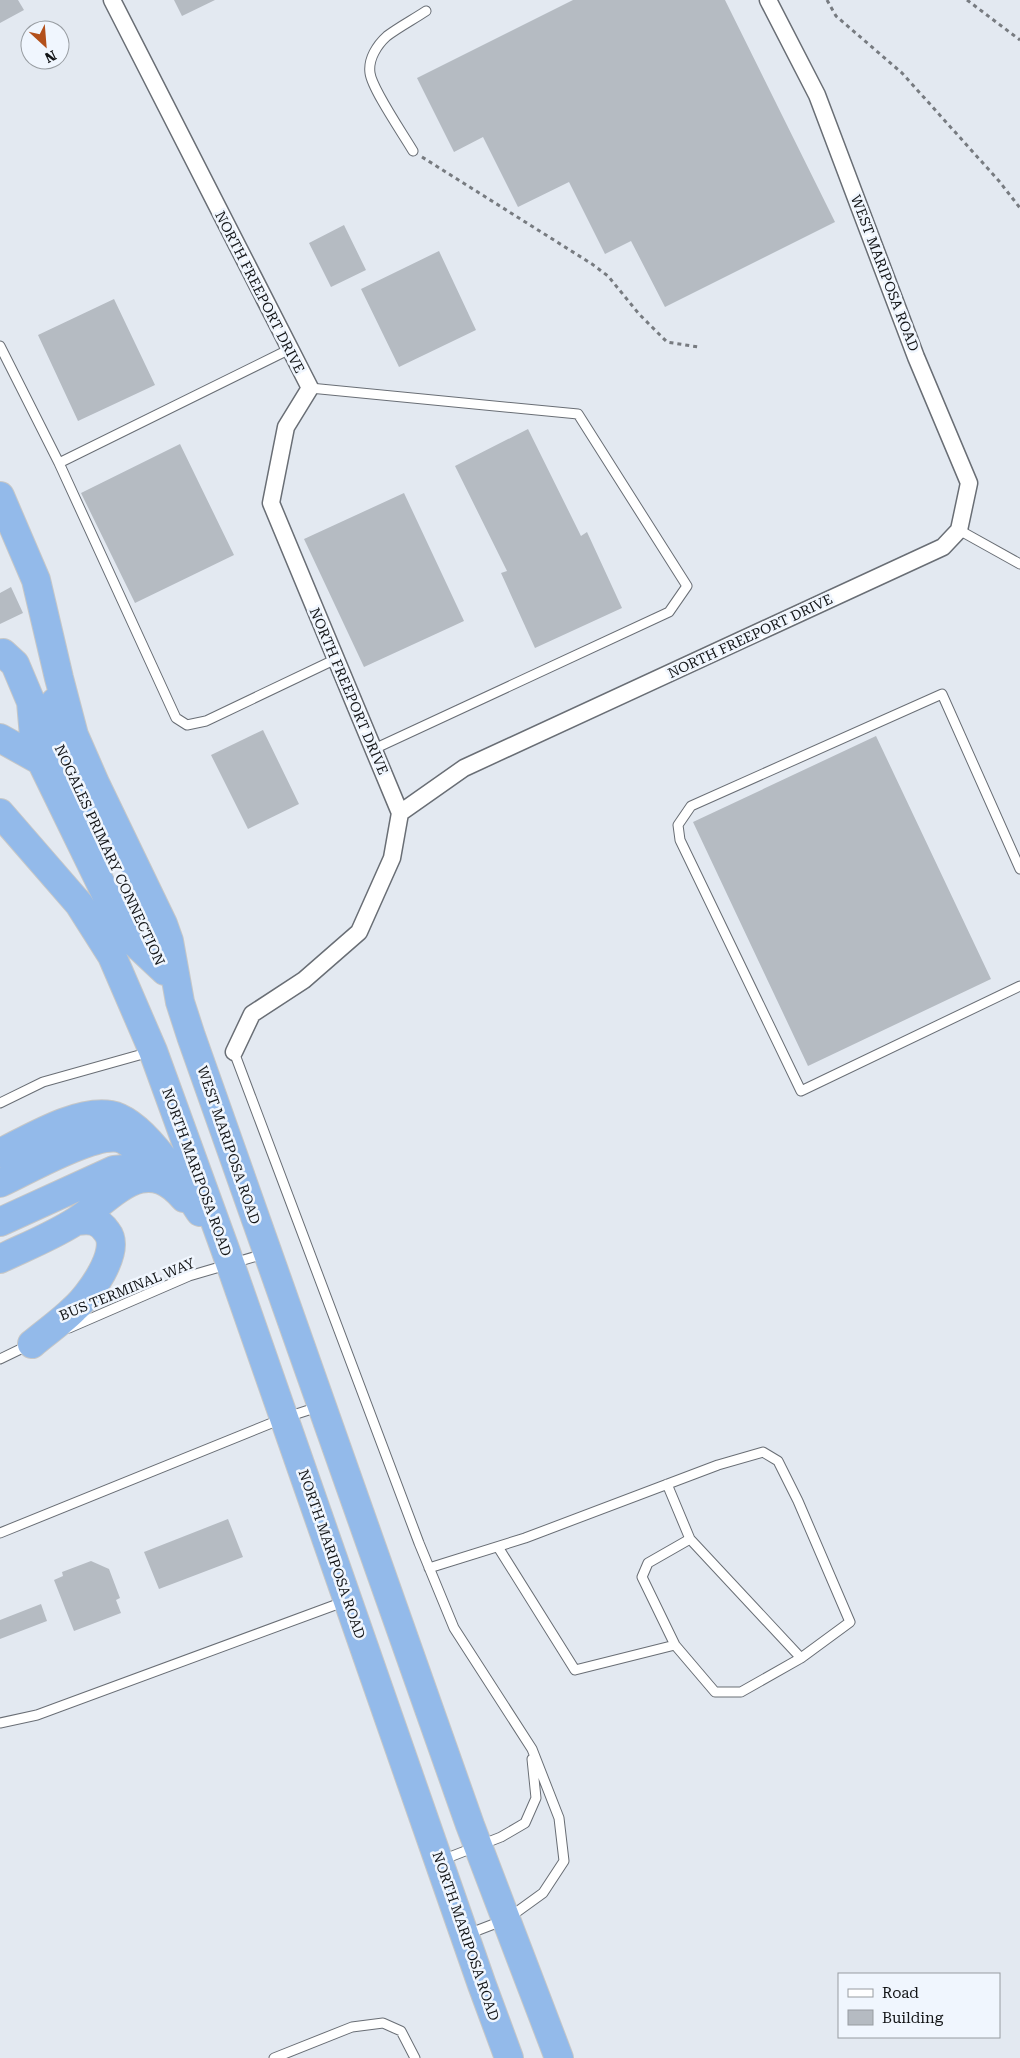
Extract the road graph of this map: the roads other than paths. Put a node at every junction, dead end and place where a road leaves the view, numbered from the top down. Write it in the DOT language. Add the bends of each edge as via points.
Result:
graph roads {
  1 [pos="112,0"];
  2 [pos="768,0"];
  3 [pos="426,11"];
  4 [pos="413,151"];
  5 [pos="0,346"];
  6 [pos="290,349"];
  7 [pos="310,388"];
  8 [pos="59,462"];
  9 [pos="0,496"];
  10 [pos="959,530"];
  11 [pos="1020,564"];
  12 [pos="0,654"];
  13 [pos="336,659"];
  14 [pos="59,678"];
  15 [pos="0,738"];
  16 [pos="374,749"];
  17 [pos="41,761"];
  18 [pos="0,813"];
  19 [pos="400,813"];
  20 [pos="1020,869"];
  21 [pos="165,971"];
  22 [pos="1020,986"];
  23 [pos="180,1002"];
  24 [pos="191,1036"];
  25 [pos="153,1051"];
  26 [pos="234,1052"];
  27 [pos="0,1103"];
  28 [pos="0,1153"];
  29 [pos="158,1166"];
  30 [pos="0,1168"];
  31 [pos="130,1181"];
  32 [pos="0,1184"];
  33 [pos="0,1203"];
  34 [pos="77,1221"];
  35 [pos="0,1222"];
  36 [pos="0,1241"];
  37 [pos="222,1248"];
  38 [pos="267,1253"];
  39 [pos="0,1259"];
  40 [pos="32,1344"];
  41 [pos="0,1359"];
  42 [pos="321,1406"];
  43 [pos="284,1418"];
  44 [pos="667,1484"];
  45 [pos="0,1533"];
  46 [pos="690,1539"];
  47 [pos="498,1547"];
  48 [pos="429,1568"];
  49 [pos="348,1600"];
  50 [pos="675,1645"];
  51 [pos="801,1658"];
  52 [pos="0,1723"];
  53 [pos="532,1749"];
  54 [pos="478,1847"];
  55 [pos="439,1861"];
  56 [pos="507,1919"];
  57 [pos="465,1936"];
  58 [pos="274,2058"];
  59 [pos="415,2058"];
  60 [pos="509,2058"];
  61 [pos="559,2058"];
  1 -- 6 [label="street, NORTH FREEPORT DRIVE"];
  2 -- 10 [label="street, WEST MARIPOSA ROAD" via="817,95 916,357 969,484"];
  3 -- 4 [label="lane" via="387,36 375,49 370,64 370,75 376,88"];
  5 -- 8 [label="lane"];
  6 -- 7 [label="street, NORTH FREEPORT DRIVE"];
  6 -- 8 [label="lane"];
  7 -- 13 [label="street, NORTH FREEPORT DRIVE" via="286,427 271,503"];
  7 -- 16 [label="lane" via="578,414 687,586 669,612"];
  8 -- 13 [label="lane" via="176,718 187,725 206,721"];
  9 -- 14 [label="highway, NOGALES PRIMARY CONNECTION" via="36,580"];
  10 -- 11 [label="lane"];
  10 -- 19 [label="street, NORTH FREEPORT DRIVE" via="943,547 464,768"];
  12 -- 17 [label="highway, NOGALES PRIMARY CONNECTION" via="15,664 31,702 35,748"];
  13 -- 16 [label="street, NORTH FREEPORT DRIVE"];
  14 -- 21 [label="highway, NOGALES PRIMARY CONNECTION" via="54,716 56,746"];
  14 -- 23 [label="highway, NOGALES PRIMARY CONNECTION" via="74,735 94,783 163,924"];
  15 -- 17 [label="highway, NOGALES PRIMARY CONNECTION"];
  16 -- 19 [label="street, NORTH FREEPORT DRIVE"];
  17 -- 21 [label="highway, NOGALES PRIMARY CONNECTION" via="121,925"];
  18 -- 25 [label="highway" via="79,904 112,956"];
  19 -- 26 [label="street" via="392,858 359,932 304,980 252,1014"];
  20 -- 22 [label="lane" via="942,694 691,806 678,825 680,840 801,1091"];
  21 -- 23 [label="highway, NOGALES PRIMARY CONNECTION"];
  23 -- 24 [label="highway, NOGALES PRIMARY CONNECTION"];
  24 -- 25 [label="highway"];
  24 -- 38 [label="highway, WEST MARIPOSA ROAD"];
  25 -- 27 [label="lane" via="43,1082"];
  25 -- 37 [label="highway, NORTH MARIPOSA ROAD"];
  26 -- 48 [label="lane"];
  28 -- 29 [label="highway" via="64,1123 89,1115 110,1115 124,1119 139,1131"];
  29 -- 30 [label="highway" via="124,1129 107,1125 68,1135"];
  29 -- 31 [label="highway" via="158,1180"];
  29 -- 32 [label="highway" via="120,1138 98,1139"];
  29 -- 33 [label="highway" via="140,1156 114,1153"];
  29 -- 35 [label="highway" via="114,1170"];
  29 -- 37 [label="highway"];
  29 -- 37 [label="highway" via="176,1174"];
  31 -- 34 [label="highway"];
  31 -- 36 [label="highway"];
  34 -- 39 [label="highway"];
  34 -- 40 [label="highway" via="90,1220 102,1224 110,1236 111,1254 98,1280 75,1309"];
  37 -- 38 [label="lane, BUS TERMINAL WAY"];
  37 -- 40 [label="lane, BUS TERMINAL WAY" via="189,1276"];
  37 -- 43 [label="highway, NORTH MARIPOSA ROAD"];
  38 -- 42 [label="highway"];
  40 -- 41 [label="lane, BUS TERMINAL WAY"];
  42 -- 43 [label="lane"];
  42 -- 54 [label="highway"];
  43 -- 45 [label="lane"];
  43 -- 49 [label="highway, NORTH MARIPOSA ROAD"];
  44 -- 46 [label="lane"];
  44 -- 47 [label="lane"];
  44 -- 51 [label="lane" via="763,1452 778,1461 850,1622"];
  46 -- 50 [label="lane" via="648,1563 642,1577"];
  46 -- 51 [label="lane"];
  47 -- 48 [label="lane"];
  47 -- 50 [label="lane" via="575,1670"];
  48 -- 53 [label="lane" via="454,1628"];
  49 -- 52 [label="lane" via="36,1715"];
  49 -- 55 [label="highway, NORTH MARIPOSA ROAD"];
  50 -- 51 [label="lane" via="715,1692 741,1692"];
  53 -- 54 [label="lane" via="536,1798 524,1822"];
  53 -- 56 [label="lane" via="559,1818 564,1861 543,1893"];
  54 -- 55 [label="lane"];
  54 -- 56 [label="highway"];
  55 -- 57 [label="highway, NORTH MARIPOSA ROAD"];
  56 -- 57 [label="lane"];
  56 -- 61 [label="highway"];
  57 -- 60 [label="highway, NORTH MARIPOSA ROAD"];
  58 -- 59 [label="lane" via="352,2027 383,2023 401,2031"];
}
